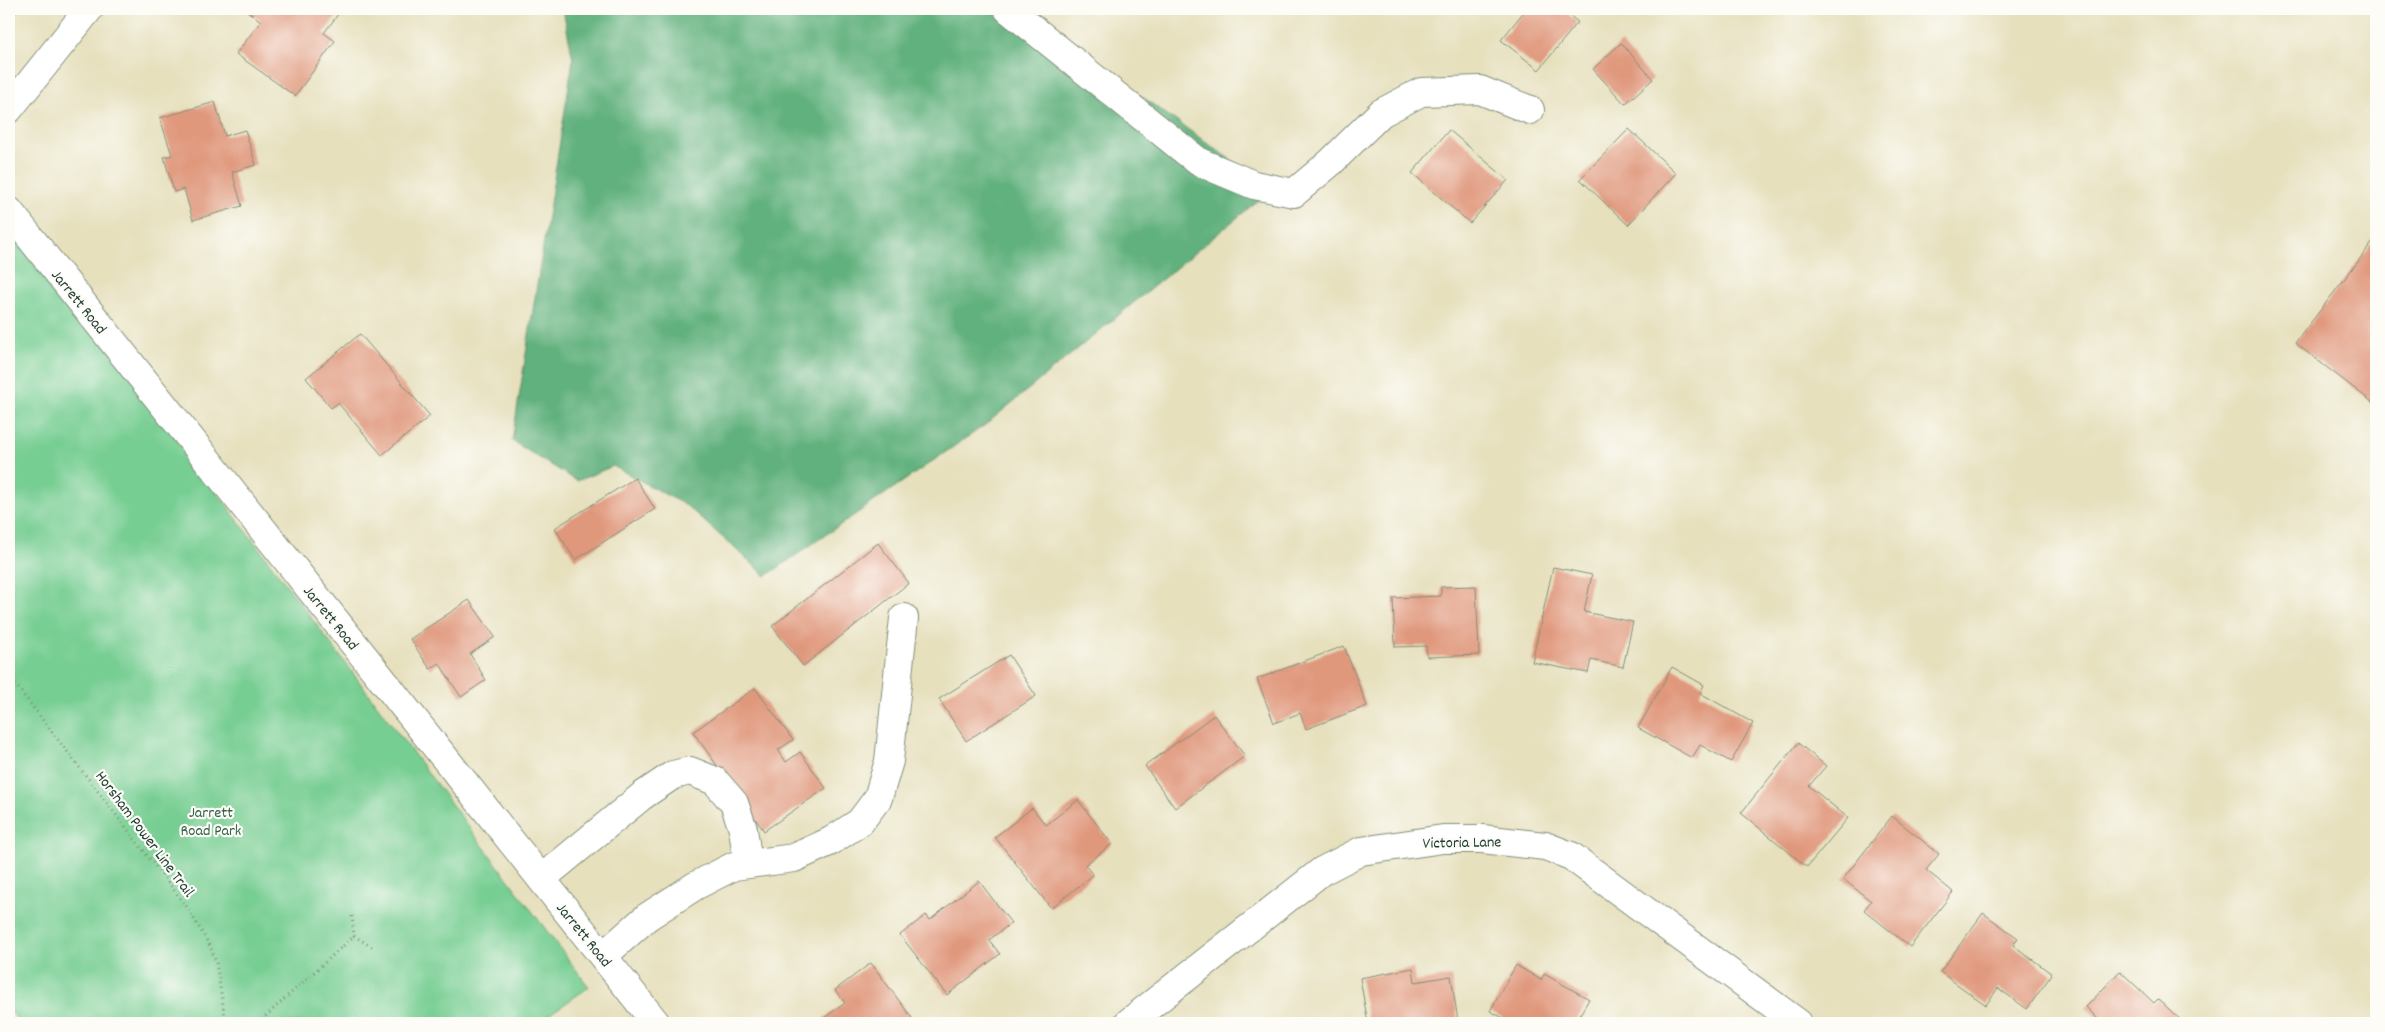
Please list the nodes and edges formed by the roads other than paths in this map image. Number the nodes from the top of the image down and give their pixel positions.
1 (89, 9) edge
2 (1008, 9) edge
3 (9, 109) edge
4 (1530, 110) dead end
5 (9, 212) edge
6 (904, 618) dead end
7 (748, 864) junction
8 (541, 879) junction
9 (602, 956) junction
10 (656, 1023) edge
11 (1128, 1023) edge
12 (1798, 1023) edge

1 - 3 street
2 - 4 street
5 - 8 street, Jarrett Road
6 - 7 street
7 - 8 street
7 - 9 street
8 - 9 street, Jarrett Road
9 - 10 street, Jarrett Road
11 - 12 street, Victoria Lane

